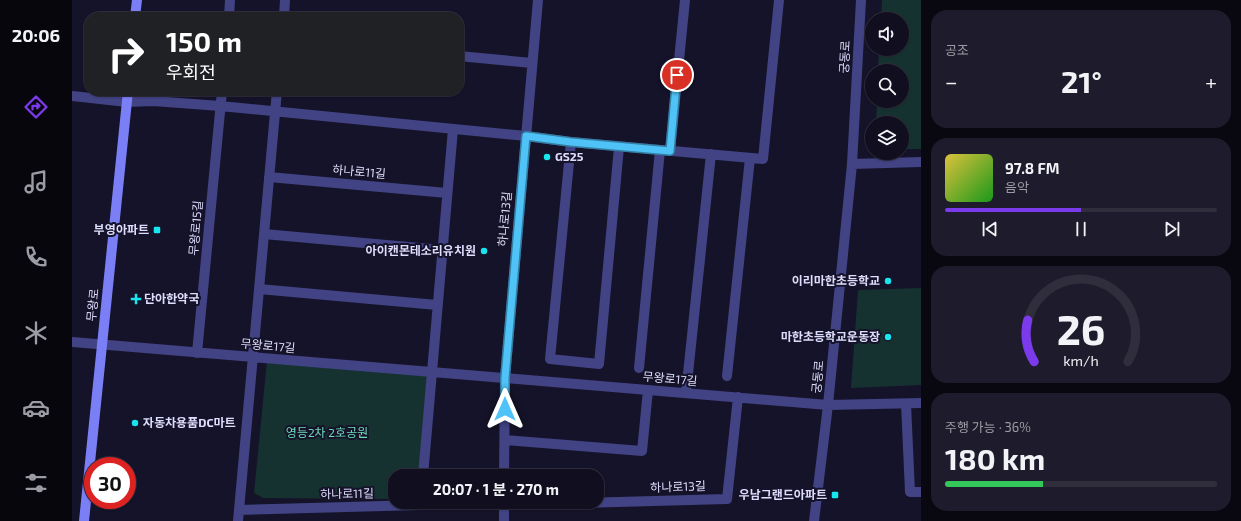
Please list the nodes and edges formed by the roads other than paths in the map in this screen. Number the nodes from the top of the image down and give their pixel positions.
1 (137, 0) edge
2 (230, 0) edge
3 (286, 0) edge
4 (538, 0) edge
5 (685, 0) edge
6 (779, 0) edge
7 (861, 0) edge
8 (136, 12) edge
9 (229, 12) edge
10 (285, 12) edge
11 (464, 56) edge
12 (532, 63) junction
13 (72, 96) edge
14 (128, 96) edge
15 (221, 96) edge
16 (277, 96) edge
17 (127, 102) junction
18 (220, 106) junction
19 (275, 112) junction
20 (452, 129) junction
21 (526, 136) junction
22 (571, 142) junction
23 (619, 147) junction
24 (665, 150) junction
25 (711, 154) junction
26 (750, 158) junction
27 (921, 162) edge
28 (852, 164) junction
29 (269, 176) junction
30 (447, 193) junction
31 (264, 234) junction
32 (442, 250) junction
33 (259, 289) junction
34 (437, 305) junction
35 (72, 342) edge
36 (102, 345) junction
37 (197, 353) junction
38 (253, 358) junction
39 (639, 368) dead end
40 (432, 372) junction
41 (727, 376) dead end
42 (505, 378) junction
43 (648, 390) junction
44 (686, 393) junction
45 (738, 398) junction
46 (921, 403) edge
47 (906, 404) junction
48 (828, 405) junction
49 (505, 440) junction
50 (424, 469) edge
51 (504, 469) edge
52 (921, 492) edge
53 (604, 502) edge
54 (388, 504) edge
55 (504, 509) edge
56 (239, 510) junction
57 (84, 521) edge
58 (238, 521) edge
59 (504, 521) edge
60 (814, 521) edge

1 - 8 street
2 - 9 street
3 - 10 street
4 - 12 street, 하나로13길
5 - 24 street
6 - 26 street
7 - 28 street, 궁동로
11 - 12 street
12 - 21 street, 하나로13길
13 - 17 street
14 - 17 street, 무왕로
15 - 18 street, 무왕로15길
16 - 19 street
17 - 18 street
17 - 36 street, 무왕로
18 - 19 street
18 - 37 street, 무왕로15길
19 - 20 street
19 - 29 street
20 - 21 street
20 - 30 street
21 - 22 street
21 - 42 street, 하나로13길
22 - 23 street
22 - 23 street
23 - 24 street
24 - 25 street
24 - 39 street
25 - 26 street
25 - 44 street
26 - 41 street
27 - 28 street
28 - 48 street, 궁동로
29 - 30 street, 하나로11길
29 - 31 street
30 - 32 street
31 - 32 street
31 - 33 street
32 - 34 street
33 - 34 street
33 - 38 street
34 - 40 street
35 - 36 street, 무왕로17길
36 - 37 street, 무왕로17길
36 - 57 street, 무왕로
37 - 38 street, 무왕로17길
38 - 40 street, 무왕로17길
38 - 56 street
40 - 42 street, 무왕로17길
40 - 50 street
42 - 43 street, 무왕로17길
42 - 49 street, 하나로13길
43 - 44 street, 무왕로17길
43 - 49 street
44 - 45 street, 무왕로17길
45 - 48 street, 무왕로17길
45 - 53 street, 하나로13길
46 - 47 street, 무왕로17길
47 - 48 street, 무왕로17길
47 - 52 street
48 - 60 street, 궁동로
49 - 51 street, 하나로13길
54 - 56 street, 하나로11길
55 - 59 street
56 - 58 street

